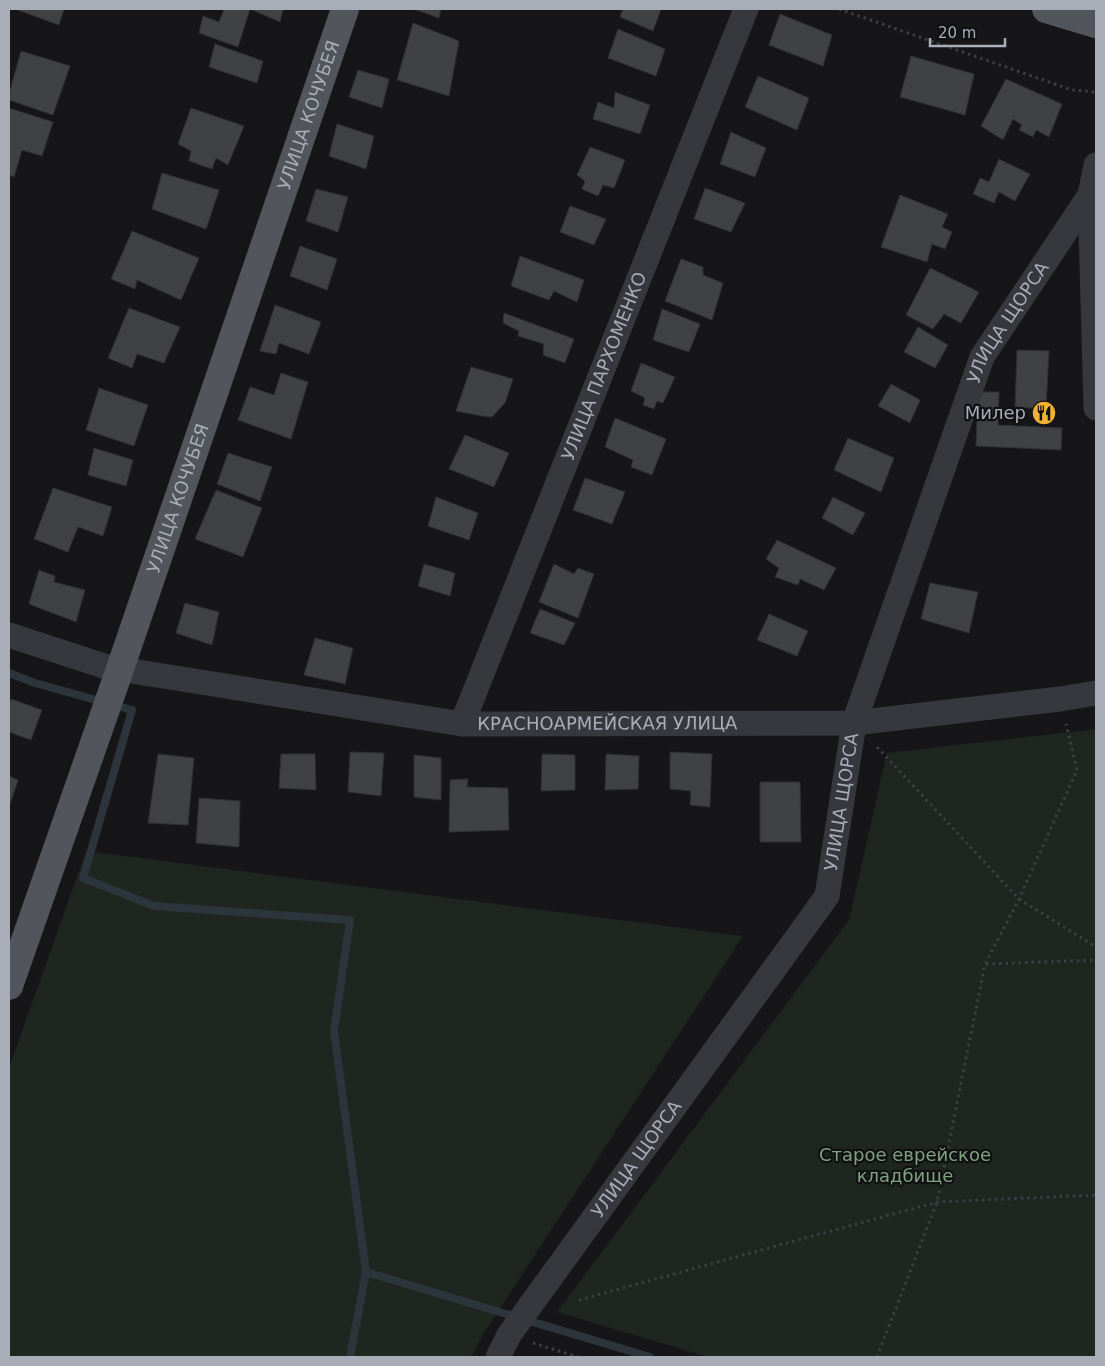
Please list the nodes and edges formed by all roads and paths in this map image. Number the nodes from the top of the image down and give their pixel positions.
1 (345, 9) edge
2 (746, 9) edge
3 (839, 9) edge
4 (1046, 9) edge
5 (1096, 24) edge
6 (1096, 92) edge
7 (1096, 165) edge
8 (1090, 195) junction
9 (1096, 408) edge
10 (9, 635) edge
11 (120, 669) junction
12 (1096, 693) edge
13 (1060, 699) junction
14 (854, 723) junction
15 (462, 724) junction
16 (1019, 899) junction
17 (1096, 947) edge
18 (1096, 960) edge
19 (986, 964) junction
20 (9, 986) edge
21 (1096, 1195) edge
22 (937, 1202) junction
23 (579, 1300) dead end
24 (509, 1335) junction
25 (498, 1357) edge
26 (578, 1357) edge
27 (877, 1357) edge

1 - 11 main road, УЛИЦА КОЧУБЕЯ
2 - 15 street, УЛИЦА ПАРХОМЕНКО
3 - 6 path
4 - 5 main road
7 - 8 street
8 - 9 street
8 - 14 street, УЛИЦА ЩОРСА
10 - 11 street, КРАСНОАРМЕЙСКАЯ УЛИЦА
11 - 15 street, КРАСНОАРМЕЙСКАЯ УЛИЦА
11 - 20 main road, УЛИЦА КОЧУБЕЯ
12 - 13 street, КРАСНОАРМЕЙСКАЯ УЛИЦА
13 - 14 street, КРАСНОАРМЕЙСКАЯ УЛИЦА
13 - 16 path
14 - 15 street, КРАСНОАРМЕЙСКАЯ УЛИЦА
14 - 16 path
14 - 24 street, УЛИЦА ЩОРСА
16 - 17 path
16 - 19 path
18 - 19 path
19 - 22 path
21 - 22 path
22 - 23 path
22 - 27 path
24 - 25 street, УЛИЦА ЩОРСА
24 - 26 path

